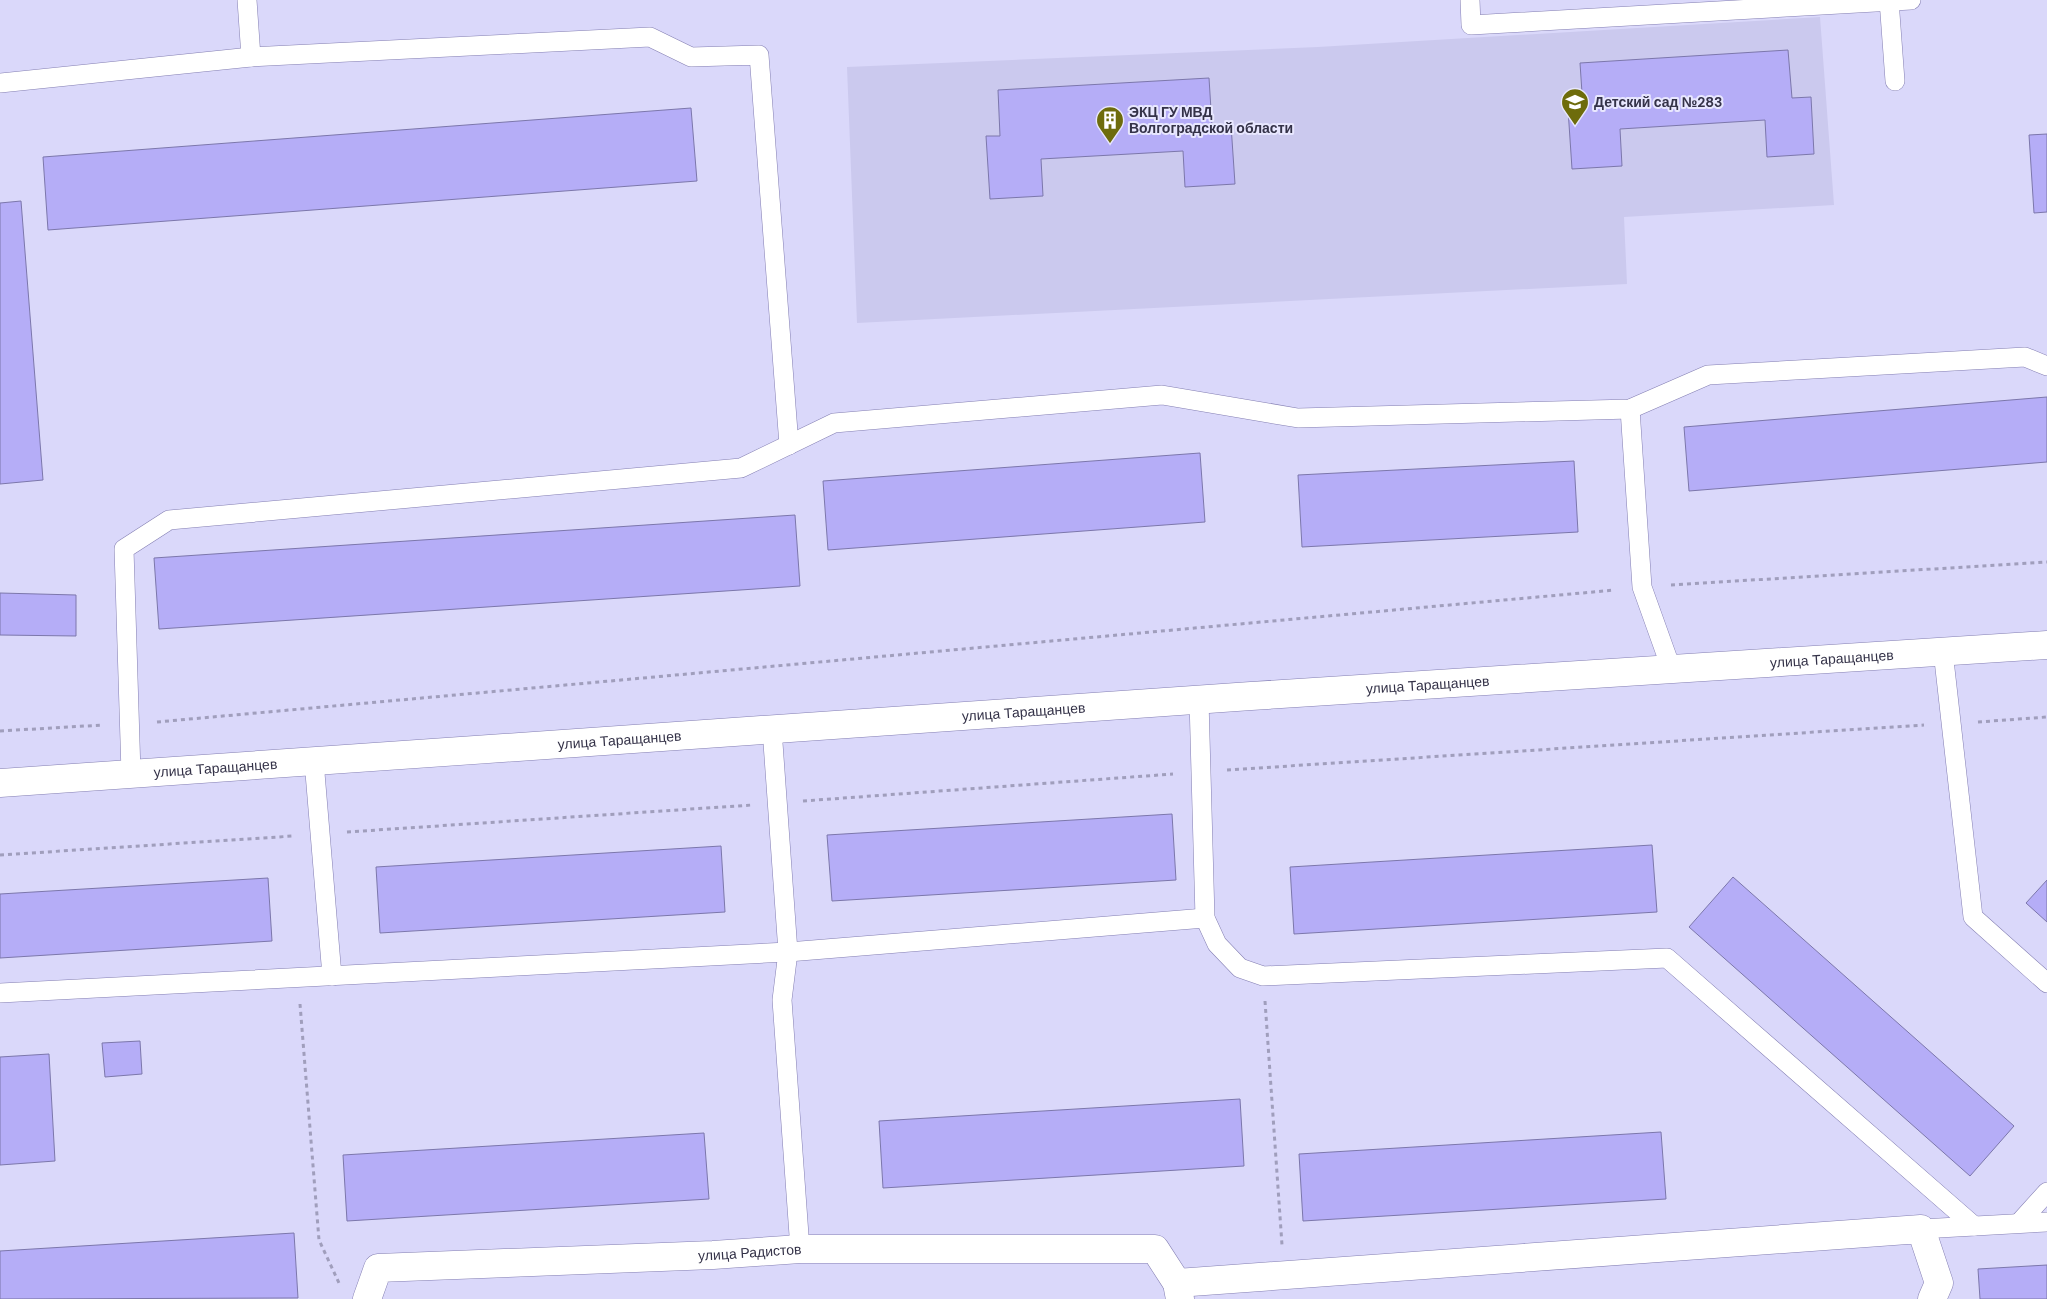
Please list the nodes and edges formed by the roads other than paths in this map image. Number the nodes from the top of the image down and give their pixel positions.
1 (247, 0) edge
2 (1470, 0) edge
3 (1911, 0) edge
4 (1889, 1) edge
5 (251, 57) junction
6 (1894, 81) dead end
7 (0, 83) edge
8 (2047, 366) edge
9 (1630, 409) junction
10 (789, 445) junction
11 (2047, 645) edge
12 (1943, 651) junction
13 (1671, 668) junction
14 (1199, 700) junction
15 (772, 729) junction
16 (314, 761) junction
17 (132, 774) junction
18 (0, 782) edge
19 (1206, 918) junction
20 (788, 952) junction
21 (332, 976) junction
22 (2047, 982) edge
23 (0, 993) edge
24 (2047, 1192) edge
25 (2047, 1222) edge
26 (2019, 1224) junction
27 (1974, 1226) junction
28 (1921, 1229) junction
29 (800, 1249) junction
30 (1178, 1291) edge
31 (1938, 1294) edge
32 (355, 1295) edge

1 - 5 lane
2 - 4 lane
3 - 4 lane
4 - 6 lane
5 - 7 lane
5 - 10 lane
8 - 9 lane
9 - 10 lane
9 - 13 lane
10 - 17 lane
11 - 12 street, улица Таращанцев
12 - 13 street, улица Таращанцев
12 - 22 lane
13 - 14 street, улица Таращанцев
14 - 15 street, улица Таращанцев
14 - 19 lane
15 - 16 street, улица Таращанцев
15 - 20 lane
16 - 17 street, улица Таращанцев
16 - 21 lane
17 - 18 street, улица Таращанцев
19 - 20 lane
19 - 27 lane
20 - 21 lane
20 - 29 lane
21 - 23 lane
24 - 26 lane
25 - 26 lane
26 - 27 lane
27 - 28 lane
28 - 30 street
28 - 31 street
29 - 30 street, улица Радистов
29 - 32 street, улица Радистов

